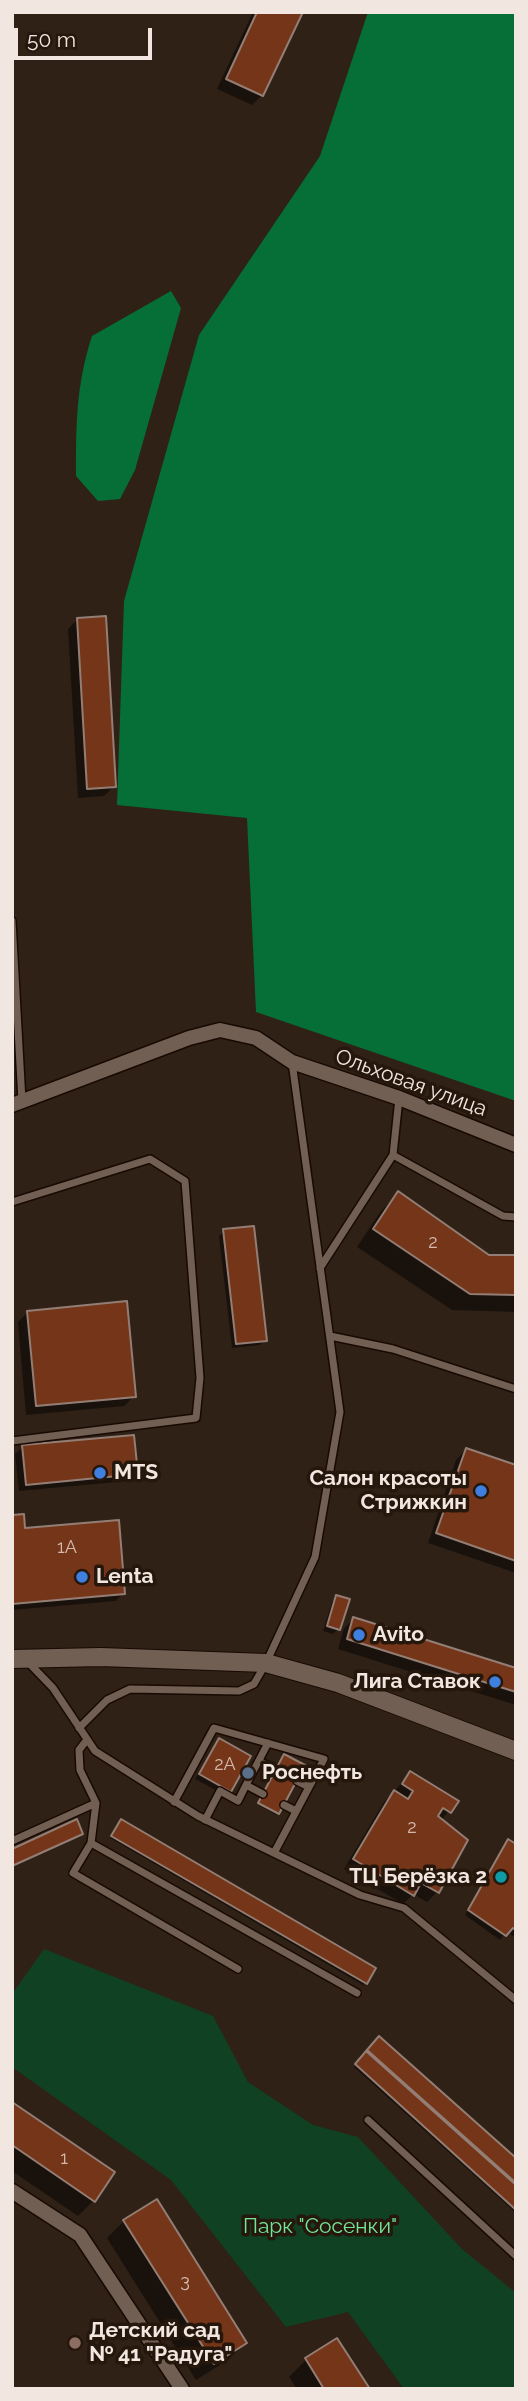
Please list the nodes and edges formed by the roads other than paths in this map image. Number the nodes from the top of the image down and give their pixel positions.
1 (12, 921) edge
2 (292, 1062) junction
3 (399, 1098) junction
4 (17, 1103) edge
5 (516, 1145) edge
6 (393, 1155) junction
7 (12, 1202) edge
8 (516, 1217) edge
9 (320, 1268) junction
10 (330, 1336) junction
11 (516, 1389) edge
12 (12, 1441) edge
13 (19, 1659) edge
14 (266, 1663) junction
15 (79, 1728) junction
16 (86, 1741) junction
17 (268, 1743) junction
18 (516, 1751) edge
19 (259, 1761) junction
20 (276, 1770) dead end
21 (297, 1781) dead end
22 (246, 1785) junction
23 (309, 1787) junction
24 (263, 1794) dead end
25 (174, 1802) junction
26 (96, 1803) junction
27 (284, 1805) dead end
28 (296, 1811) junction
29 (205, 1820) junction
30 (12, 1841) edge
31 (91, 1843) junction
32 (274, 1853) junction
33 (238, 1969) dead end
34 (357, 1993) dead end
35 (516, 2000) edge
36 (368, 2120) dead end
37 (12, 2190) edge
38 (516, 2256) edge
39 (181, 2389) edge

1 - 4 lane
2 - 3 street, Ольховая улица
2 - 4 street, Ольховая улица
2 - 9 lane
3 - 5 street, Ольховая улица
3 - 6 lane
6 - 8 lane
6 - 9 lane
7 - 12 lane
9 - 10 lane
10 - 11 lane
10 - 14 lane
13 - 14 street
13 - 15 lane
14 - 15 lane
14 - 18 street
15 - 16 lane
16 - 25 lane
16 - 26 lane
17 - 19 lane
17 - 23 lane
17 - 25 lane
19 - 20 lane
19 - 22 lane
21 - 23 lane
22 - 24 lane
22 - 29 lane
23 - 28 lane
25 - 29 lane
26 - 30 lane
26 - 31 lane
27 - 28 lane
28 - 32 lane
29 - 32 lane
31 - 33 lane
31 - 34 lane
32 - 35 lane
36 - 38 lane
37 - 39 street

